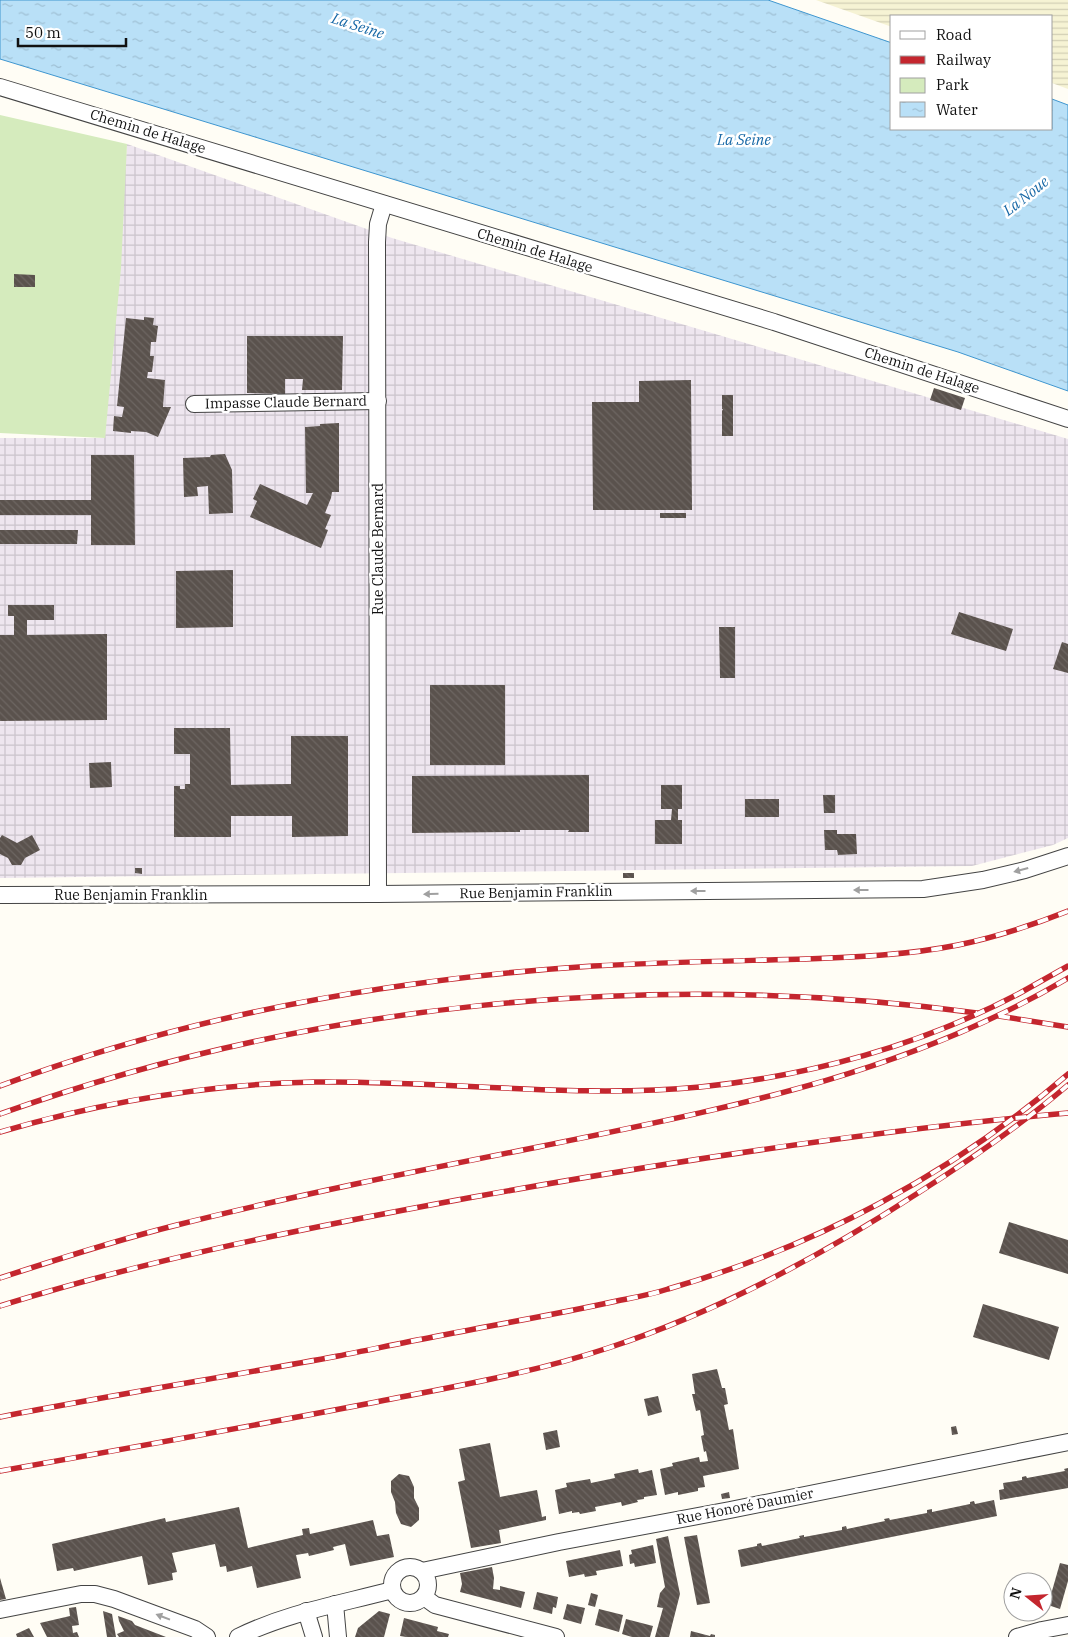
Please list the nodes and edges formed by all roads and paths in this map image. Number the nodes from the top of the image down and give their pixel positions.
1 (0, 87) edge
2 (384, 204) junction
3 (378, 401) junction
4 (194, 404) dead end
5 (1068, 419) edge
6 (1068, 856) edge
7 (378, 894) junction
8 (0, 895) edge
9 (1068, 1442) edge
10 (422, 1571) junction
11 (392, 1590) junction
12 (424, 1597) junction
13 (335, 1604) junction
14 (0, 1610) edge
15 (306, 1610) junction
16 (1068, 1625) edge
17 (207, 1637) edge
18 (238, 1637) edge
19 (314, 1637) edge
20 (338, 1637) edge
21 (556, 1637) edge
22 (1017, 1637) edge

1 - 2 street, Chemin de Halage
2 - 3 street, Rue Claude Bernard
2 - 5 street, Chemin de Halage
3 - 4 street, Impasse Claude Bernard
3 - 7 street, Rue Claude Bernard
6 -> 7 street, Rue Benjamin Franklin
7 - 8 street, Rue Benjamin Franklin
9 - 10 street, Rue Honoré Daumier
10 - 11 street
10 - 12 street
11 - 12 street
11 - 13 street
12 - 21 street
13 - 15 street
13 - 20 street
17 -> 14 street
15 - 18 street
15 - 19 street
16 - 22 street

